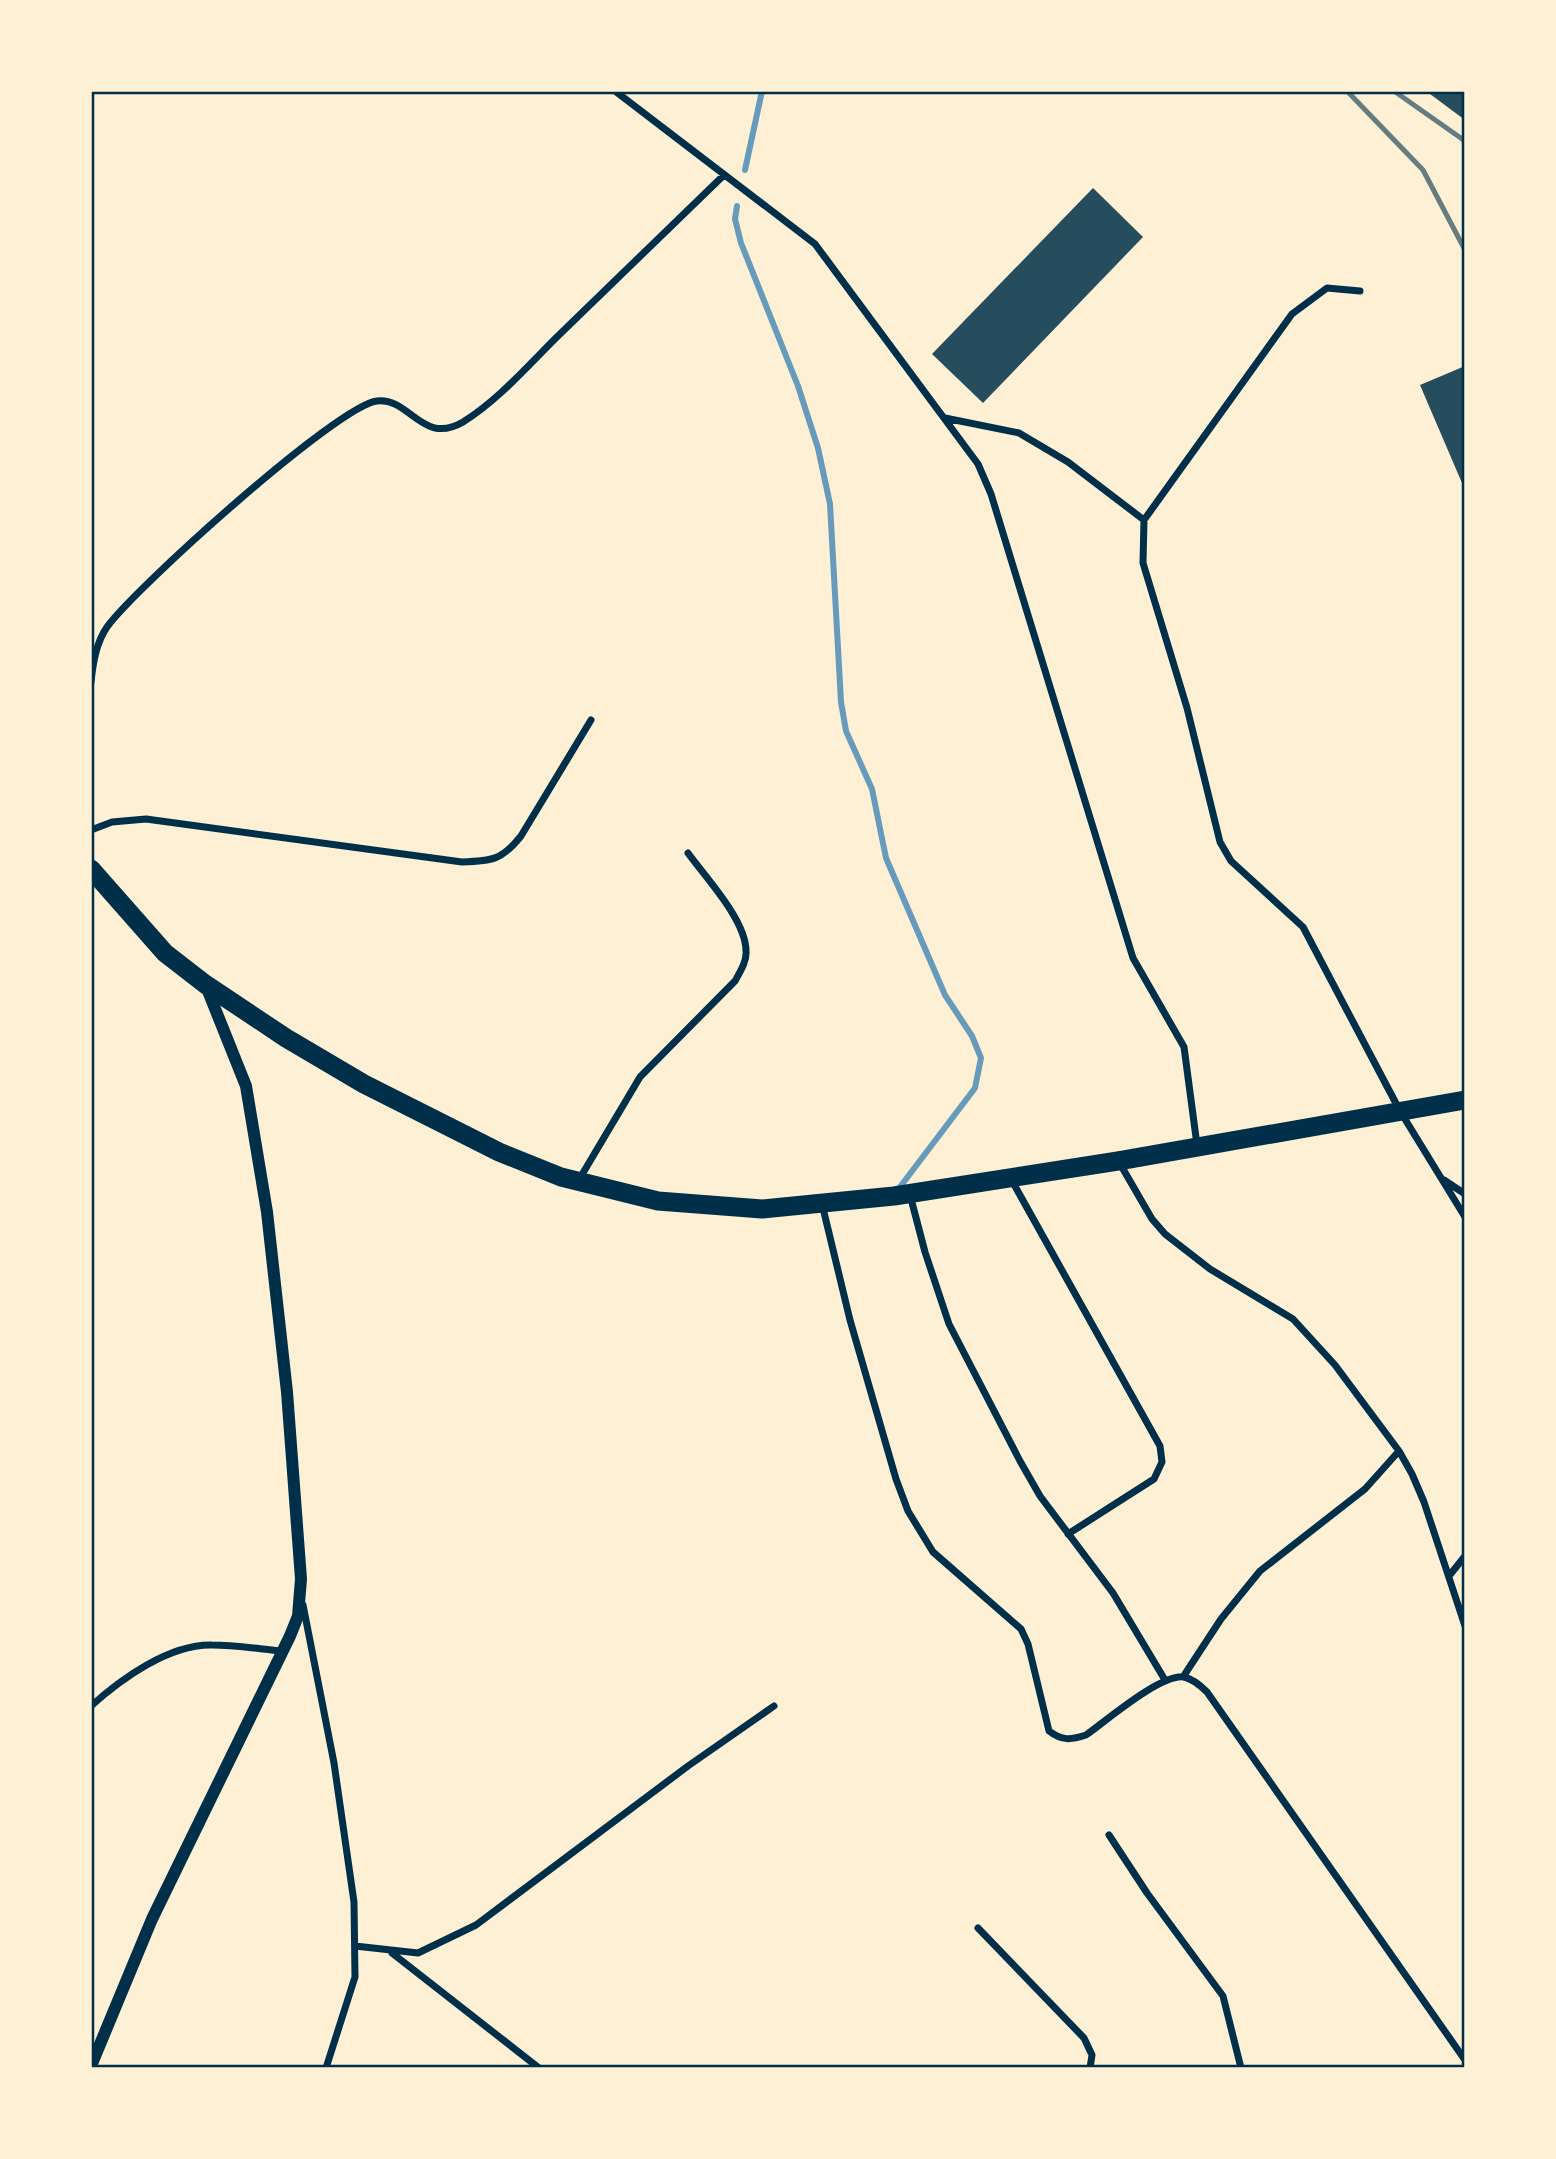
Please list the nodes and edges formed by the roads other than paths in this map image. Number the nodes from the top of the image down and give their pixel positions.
1 (614, 91) edge
2 (724, 175) junction
3 (1360, 291) dead end
4 (945, 418) junction
5 (1143, 520) junction
6 (91, 682) edge
7 (591, 720) dead end
8 (91, 830) edge
9 (688, 853) dead end
10 (91, 869) edge
11 (205, 984) junction
12 (1465, 1100) edge
13 (1400, 1111) junction
14 (1198, 1148) junction
15 (1118, 1161) junction
16 (1441, 1177) junction
17 (1010, 1178) junction
18 (578, 1182) junction
19 (910, 1193) junction
20 (1465, 1194) edge
21 (822, 1204) junction
22 (1465, 1217) edge
23 (1399, 1451) junction
24 (1068, 1534) junction
25 (1465, 1556) edge
26 (1448, 1576) junction
27 (301, 1599) junction
28 (1465, 1626) edge
29 (283, 1651) junction
30 (1183, 1677) junction
31 (1165, 1680) junction
32 (91, 1706) edge
33 (774, 1706) dead end
34 (1109, 1835) dead end
35 (978, 1928) dead end
36 (355, 1946) junction
37 (391, 1952) junction
38 (1465, 2060) edge
39 (91, 2066) edge
40 (326, 2068) edge
41 (539, 2068) edge
42 (1090, 2068) edge
43 (1241, 2068) edge

1 - 2 street
2 - 4 street
2 - 6 street
3 - 5 street
4 - 5 street
4 - 14 street
5 - 13 street
7 - 8 street
9 - 18 street
10 - 11 highway
11 - 18 highway
11 - 27 street
12 - 13 highway
13 - 14 highway
13 - 16 street
14 - 15 highway
15 - 17 highway
15 - 23 street
16 - 20 street
16 - 22 street
17 - 19 highway
17 - 24 street
18 - 21 highway
19 - 21 highway
19 - 24 street
21 - 31 street
23 - 26 street
23 - 30 street
24 - 31 street
25 - 26 street
26 - 28 street
27 - 29 street
27 - 36 street
29 - 32 street
29 - 39 street
30 - 31 street
30 - 38 street
33 - 37 street
34 - 43 street
35 - 42 street
36 - 37 street
36 - 40 street
37 - 41 street

